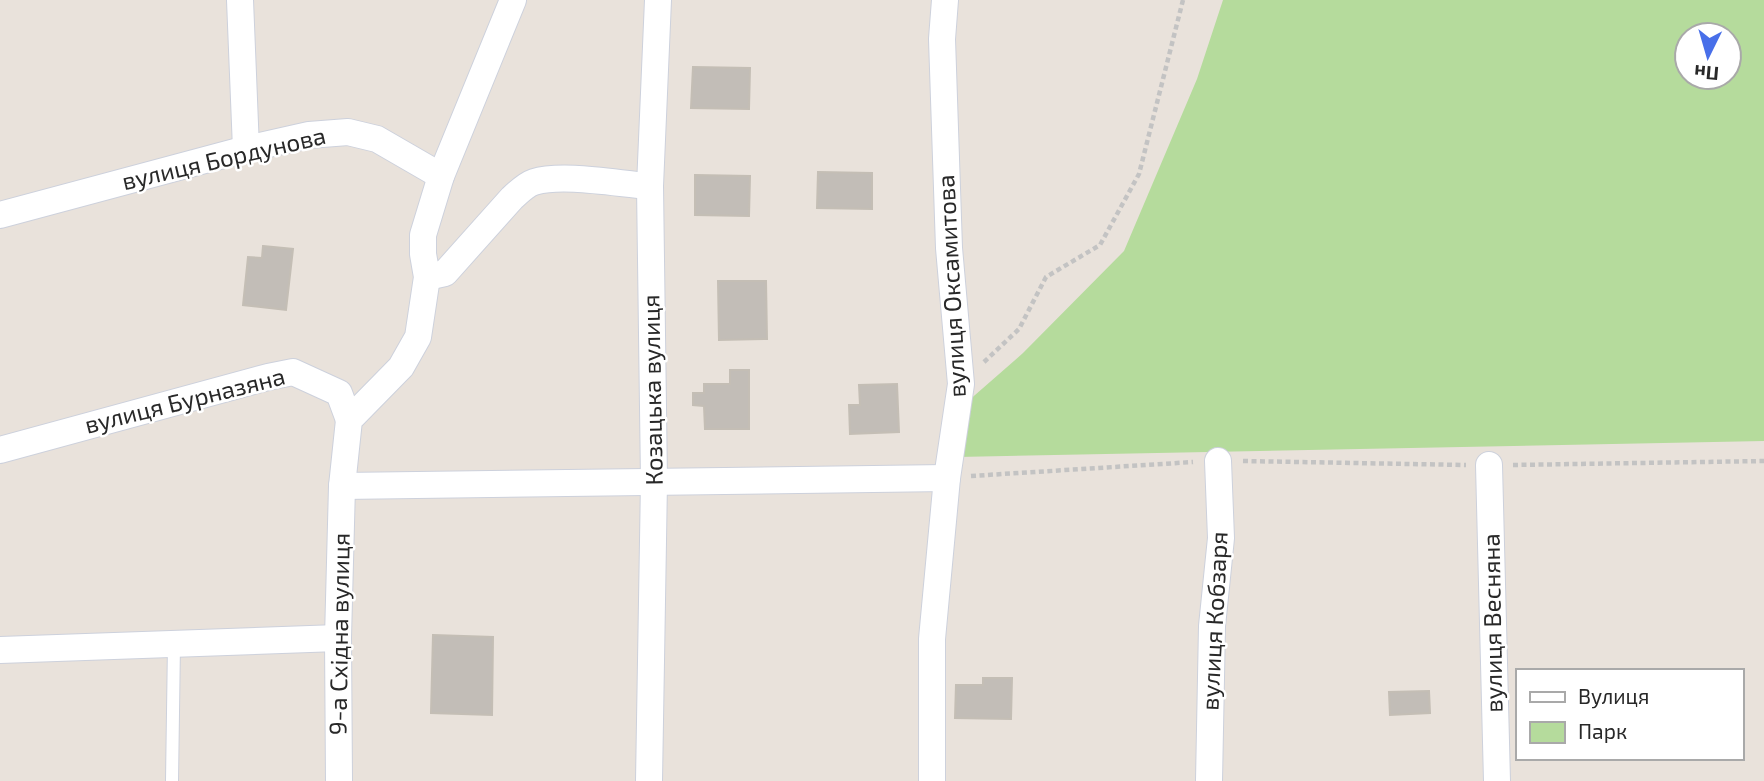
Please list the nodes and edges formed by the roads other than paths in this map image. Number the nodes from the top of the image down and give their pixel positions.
1 (240, 0) edge
2 (513, 0) edge
3 (658, 0) edge
4 (945, 0) edge
5 (246, 149) junction
6 (441, 176) junction
7 (650, 186) junction
8 (0, 215) edge
9 (426, 277) junction
10 (349, 420) junction
11 (0, 450) edge
12 (1218, 461) road end
13 (1489, 465) road end
14 (947, 478) junction
15 (654, 481) junction
16 (342, 486) junction
17 (338, 638) junction
18 (174, 644) junction
19 (0, 650) edge
20 (172, 781) edge
21 (339, 781) edge
22 (649, 781) edge
23 (932, 781) edge
24 (1209, 781) edge
25 (1497, 781) edge

1 - 5 street
2 - 6 street
3 - 7 street, Козацька вулиця
4 - 14 street, вулиця Оксамитова
5 - 6 street, вулиця Бордунова
5 - 8 street, вулиця Бордунова
6 - 9 street
7 - 9 street
7 - 15 street, Козацька вулиця
9 - 10 street
10 - 11 street, вулиця Бурназяна
10 - 16 street, 9-а Східна вулиця
12 - 24 street, вулиця Кобзаря
13 - 25 street, вулиця Весняна
14 - 15 street
14 - 23 street, вулиця Оксамитова
15 - 16 street
15 - 22 street, Козацька вулиця
16 - 17 street, 9-а Східна вулиця
17 - 18 street
17 - 21 street, 9-а Східна вулиця
18 - 19 street
18 - 20 lane

